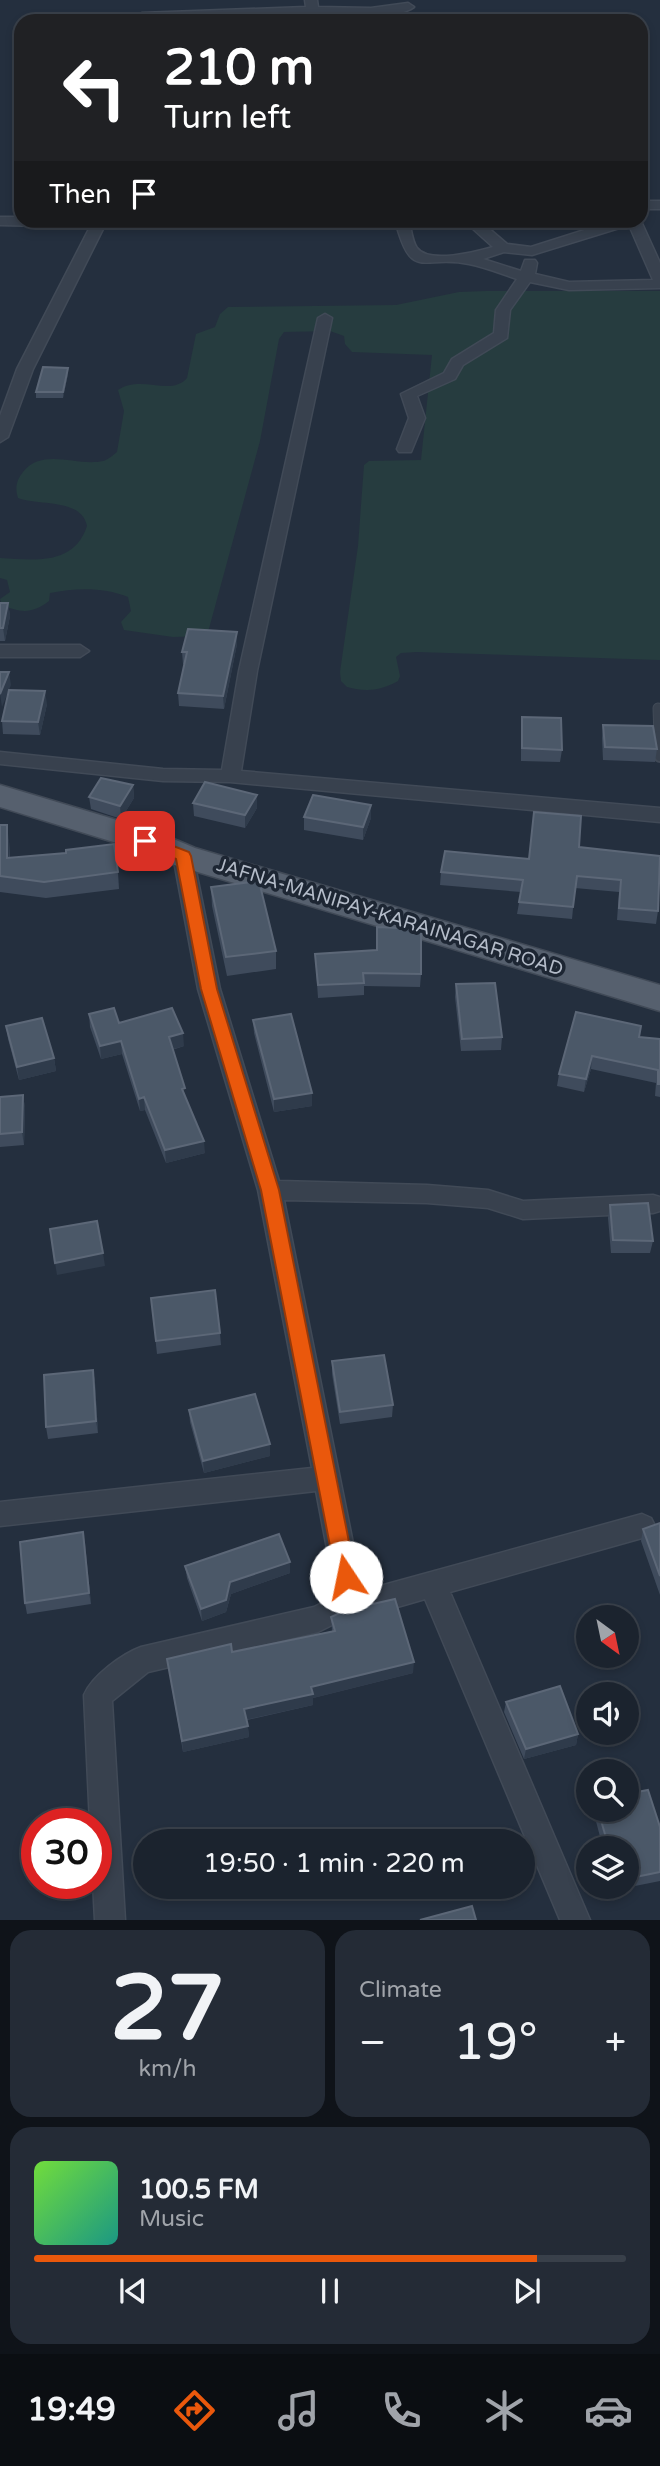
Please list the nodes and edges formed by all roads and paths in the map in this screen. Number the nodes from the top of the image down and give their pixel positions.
1 (408, 3) edge
2 (312, 10) edge
3 (236, 14) edge
4 (351, 14) edge
5 (377, 14) edge
6 (97, 228) edge
7 (404, 228) edge
8 (479, 228) edge
9 (607, 228) edge
10 (636, 228) edge
11 (503, 248) junction
12 (532, 251) junction
13 (468, 259) junction
14 (527, 277) junction
15 (660, 282) edge
16 (325, 318) dead end
17 (0, 437) edge
18 (405, 449) dead end
19 (80, 651) dead end
20 (0, 652) edge
21 (658, 708) dead end
22 (660, 756) edge
23 (0, 758) edge
24 (230, 776) junction
25 (0, 796) edge
26 (660, 815) edge
27 (183, 856) junction
28 (660, 998) edge
29 (270, 1190) junction
30 (653, 1204) dead end
31 (327, 1478) junction
32 (0, 1514) edge
33 (642, 1526) edge
34 (433, 1585) junction
35 (351, 1602) junction
36 (110, 1920) edge
37 (575, 1920) edge

1 - 5 street
2 - 3 street
2 - 4 street
6 - 17 street
7 - 13 street
8 - 11 street
9 - 12 street
10 - 15 street
11 - 12 street
11 - 13 street
12 - 14 street
13 - 14 street
14 - 15 street
14 - 18 street
16 - 24 street
19 - 20 street
21 - 22 lane
23 - 24 street
24 - 26 street
25 - 27 main road, JAFNA-MANIPAY-KARAINAGAR ROAD
27 - 28 main road, JAFNA-MANIPAY-KARAINAGAR ROAD
27 - 29 street
29 - 30 street
29 - 31 street
31 - 32 street
31 - 35 street
33 - 34 street
34 - 35 street
34 - 37 street
35 - 36 street

